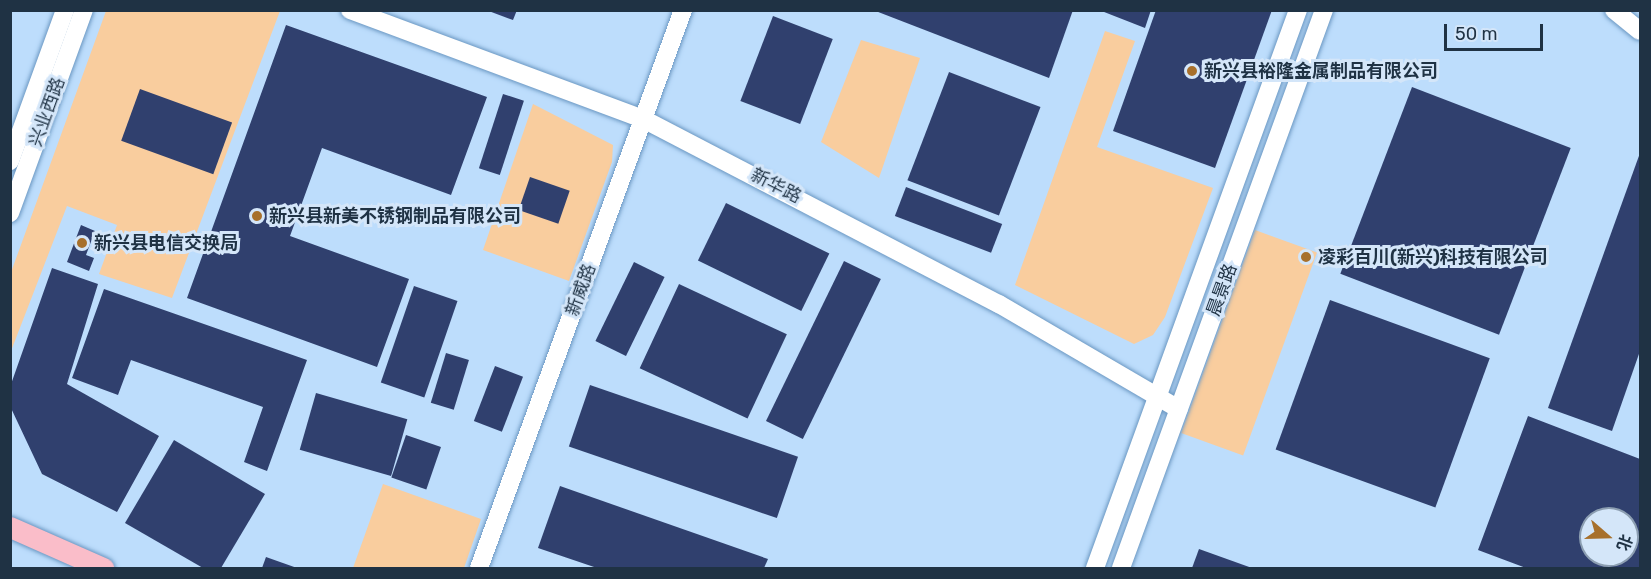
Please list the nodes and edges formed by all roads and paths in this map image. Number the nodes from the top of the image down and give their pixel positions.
1 (65, 10) edge
2 (84, 10) edge
3 (350, 10) edge
4 (683, 10) edge
5 (1298, 10) edge
6 (1324, 10) edge
7 (1614, 10) edge
8 (1634, 10) edge
9 (1641, 16) edge
10 (1641, 31) edge
11 (643, 119) junction
12 (10, 161) edge
13 (10, 213) edge
14 (1159, 395) junction
15 (1179, 408) junction
16 (10, 527) edge
17 (103, 568) edge
18 (479, 568) edge
19 (1095, 568) edge
20 (1121, 568) edge

1 - 12 street, 兴业西路
2 - 13 street, 兴业西路
3 - 11 street, 新华路
4 - 11 street, 新威路
5 - 14 street, 晨景路
6 - 15 street, 晨景路
7 - 10 street
8 - 9 street
11 - 14 street, 新华路
11 - 18 street, 新威路
14 - 15 street, 新华路
14 - 19 street, 晨景路
15 - 20 street, 晨景路
16 - 17 main road

